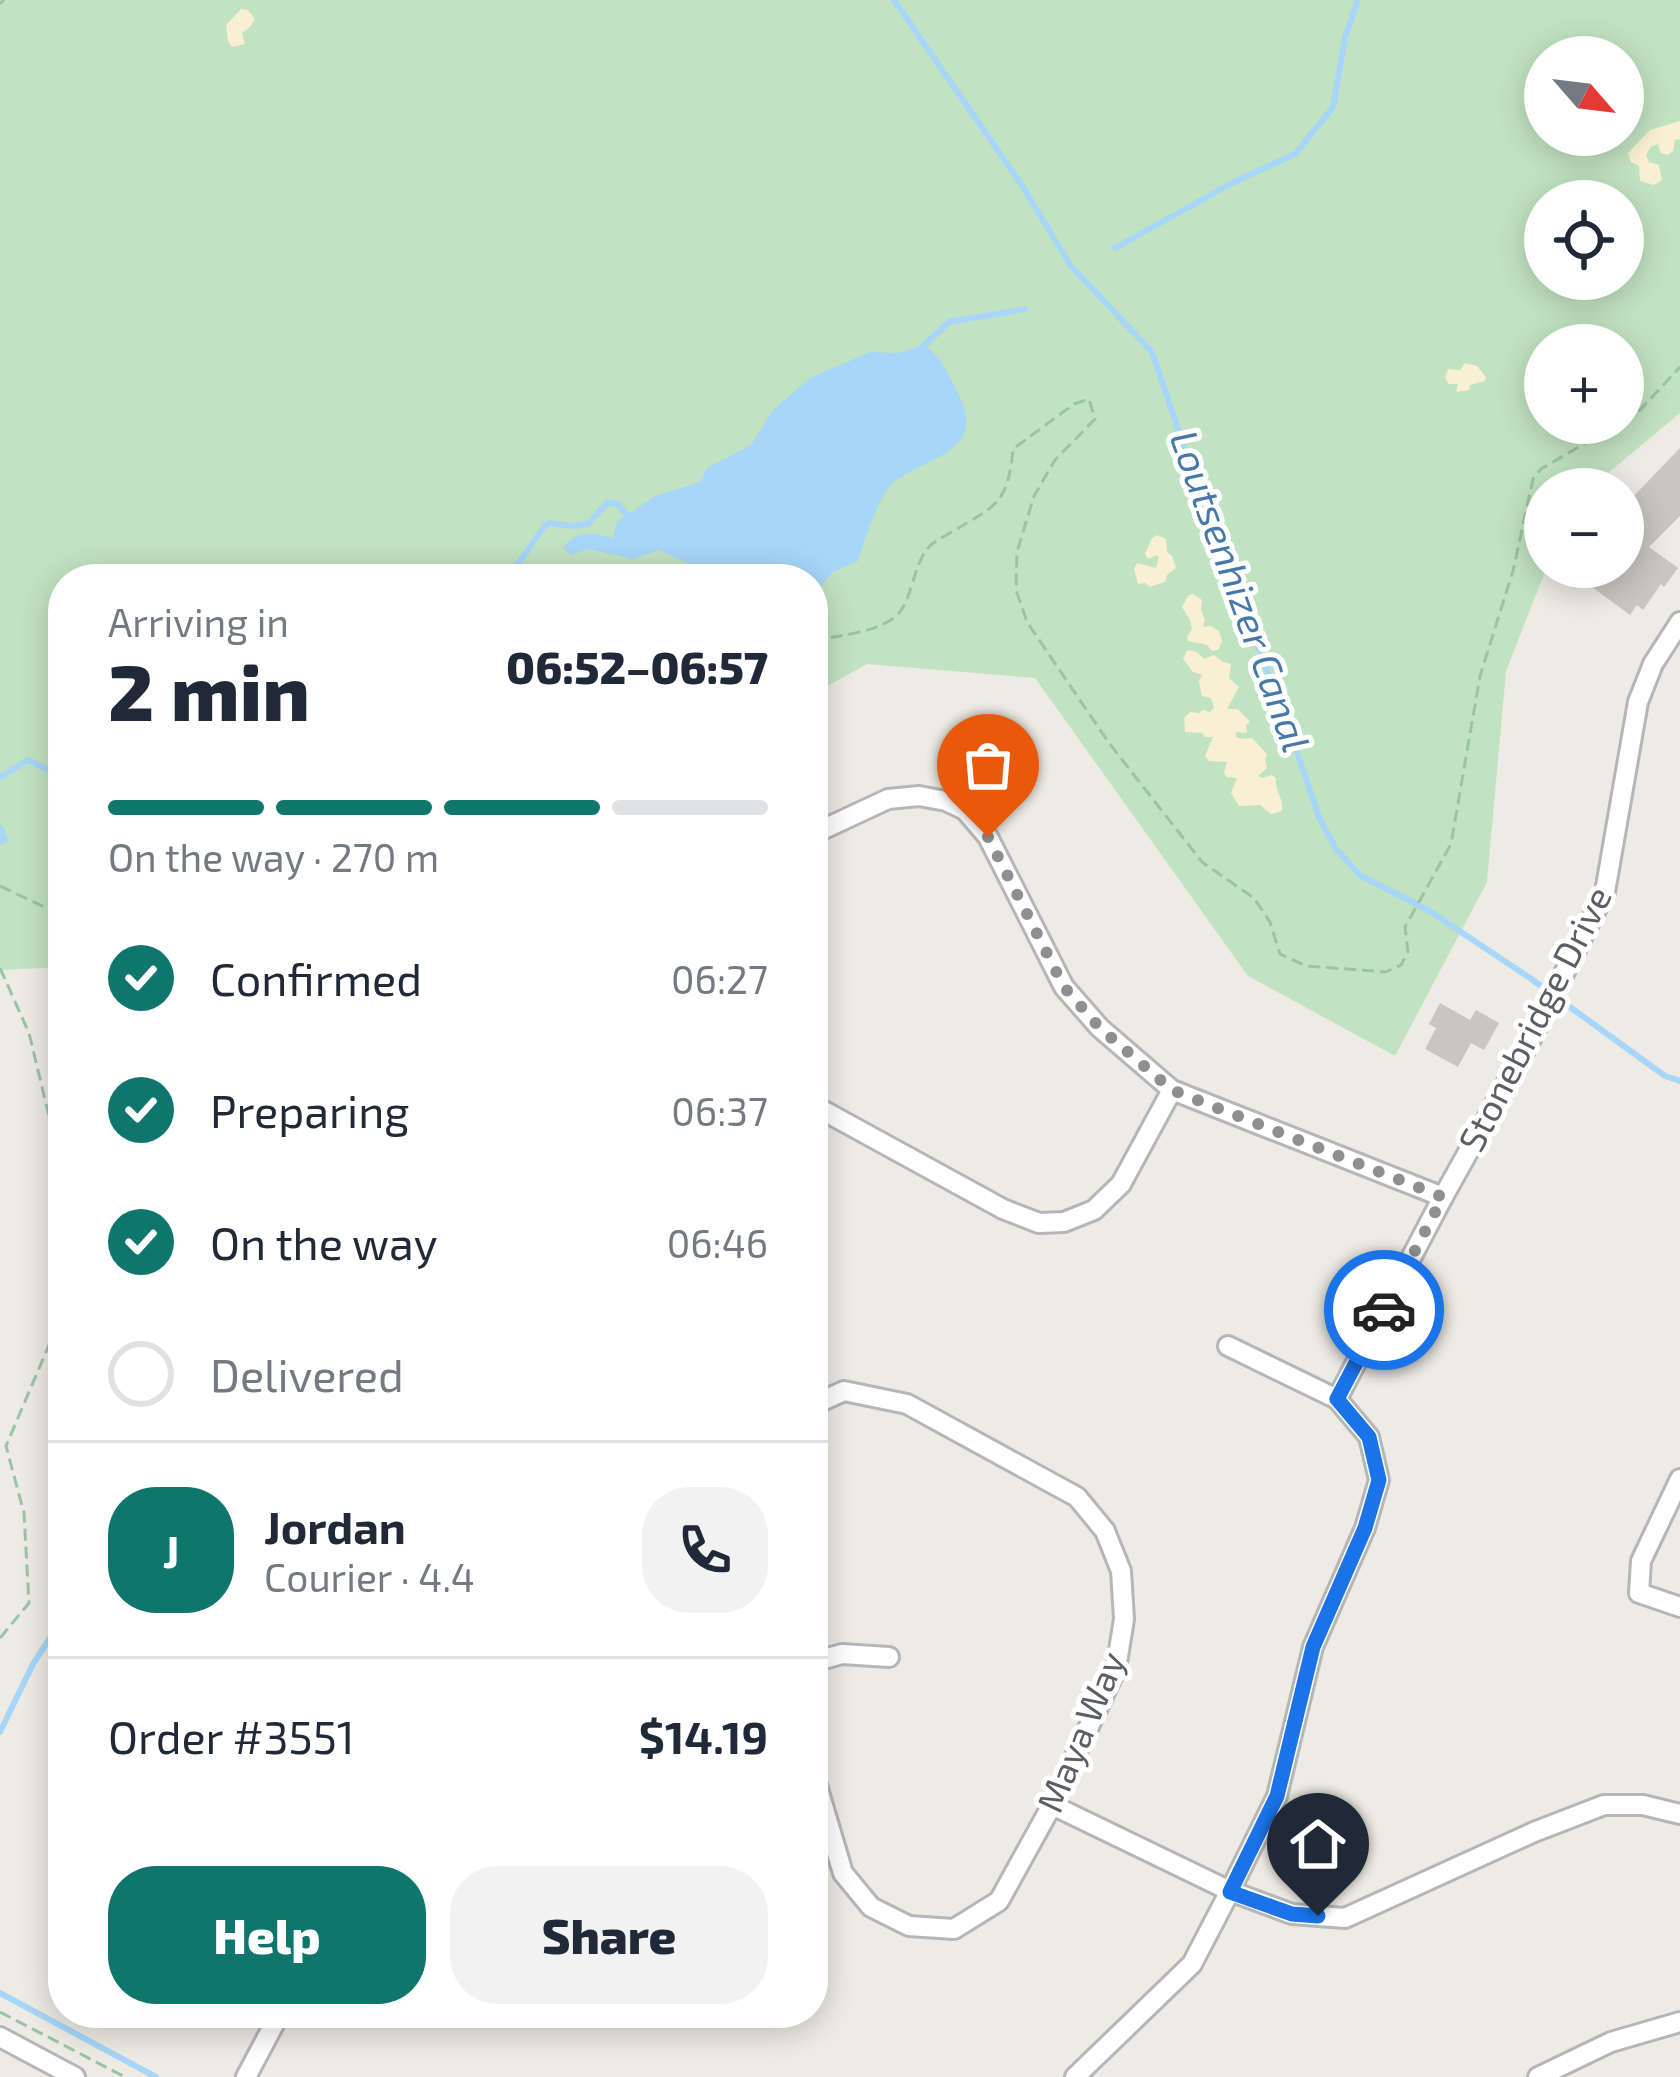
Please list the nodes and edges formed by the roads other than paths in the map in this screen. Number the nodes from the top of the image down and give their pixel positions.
1 (1680, 622) edge
2 (828, 827) edge
3 (1172, 1090) junction
4 (828, 1113) edge
5 (1443, 1197) junction
6 (1228, 1346) dead end
7 (828, 1398) edge
8 (1337, 1399) junction
9 (1680, 1479) edge
10 (1680, 1607) edge
11 (889, 1657) dead end
12 (828, 1658) edge
13 (1052, 1804) junction
14 (1680, 1814) edge
15 (828, 1822) edge
16 (1230, 1892) junction
17 (1680, 2022) edge
18 (272, 2028) edge
19 (0, 2037) edge
20 (75, 2077) edge
21 (246, 2077) edge
22 (1075, 2077) edge
23 (1538, 2077) edge

1 - 5 street, Stonebridge Drive
2 - 3 street
3 - 4 street
3 - 5 street
5 - 8 street, Stonebridge Drive
6 - 8 street
7 - 13 street, Maya Way
8 - 16 street
9 - 10 street
11 - 12 street
13 - 15 street, Maya Way
13 - 16 street
14 - 16 street
16 - 22 street
17 - 23 street
18 - 21 street
19 - 20 street

